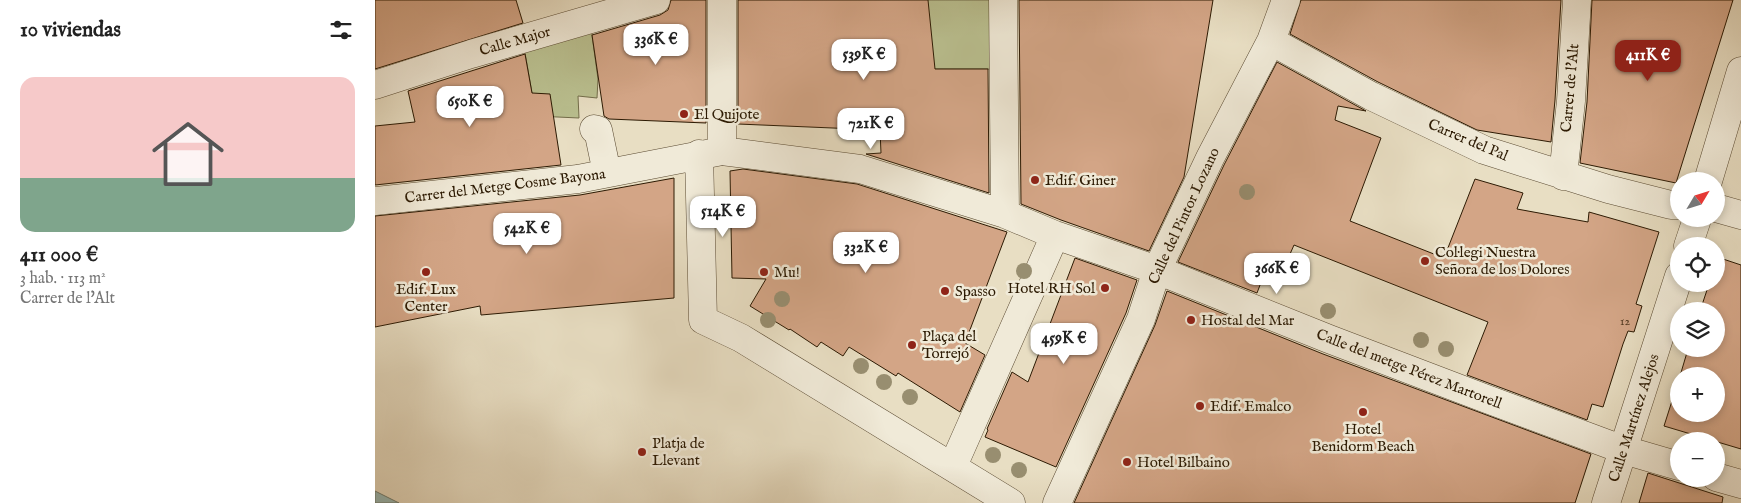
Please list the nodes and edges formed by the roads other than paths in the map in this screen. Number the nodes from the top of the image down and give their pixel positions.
1 (656, 0) edge
2 (722, 0) edge
3 (1003, 0) edge
4 (1286, 0) edge
5 (1577, 0) edge
6 (1271, 41) junction
7 (1741, 71) edge
8 (375, 85) edge
9 (594, 130) dead end
10 (711, 152) junction
11 (1711, 172) edge
12 (607, 173) junction
13 (1563, 176) junction
14 (375, 201) edge
15 (1670, 205) edge
16 (1725, 211) edge
17 (1005, 214) junction
18 (1741, 215) edge
19 (1055, 235) junction
20 (1157, 270) junction
21 (1674, 292) edge
22 (1624, 450) junction
23 (1670, 463) edge
24 (953, 466) junction
25 (1725, 480) edge
26 (1741, 484) edge
27 (1011, 503) edge
28 (1057, 503) edge
29 (1606, 503) edge

1 - 8 street, Calle Major
2 - 10 street
3 - 17 street
4 - 6 street, Calle del Pintor Lozano
5 - 13 street, Carrer de l'Alt
6 - 13 street, Carrer del Pal
6 - 20 street, Calle del Pintor Lozano
7 - 11 street
9 - 12 street
10 - 12 street, Carrer del Metge Cosme Bayona
10 - 17 street, Carrer del Metge Cosme Bayona
10 - 24 street
12 - 14 street, Carrer del Metge Cosme Bayona
13 - 15 street, Carrer del Pal
16 - 18 street
17 - 19 street, Calle del metge Pérez Martorell
19 - 20 street, Calle del metge Pérez Martorell
19 - 24 street
20 - 22 street, Calle del metge Pérez Martorell
20 - 28 street, Calle del Pintor Lozano
21 - 22 street, Calle Martínez Alejos
22 - 23 street, Calle del metge Pérez Martorell
22 - 29 street, Calle Martínez Alejos
24 - 27 street
25 - 26 street

